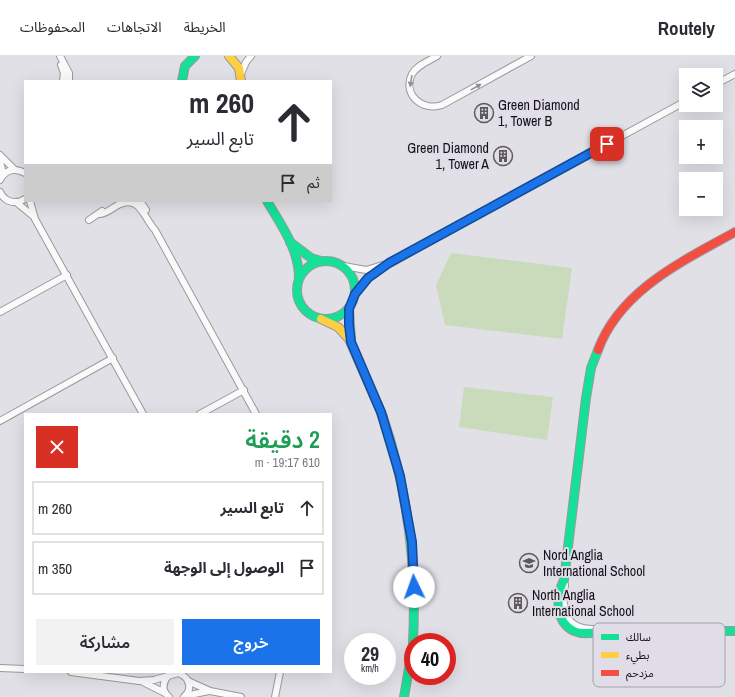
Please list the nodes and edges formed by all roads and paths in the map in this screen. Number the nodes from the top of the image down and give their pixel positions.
1 (57, 56) edge
2 (60, 56) edge
3 (184, 56) edge
4 (195, 56) edge
5 (229, 56) edge
6 (251, 56) edge
7 (437, 56) edge
8 (531, 56) edge
9 (186, 66) junction
10 (735, 74) edge
11 (241, 78) edge
12 (63, 80) edge
13 (69, 80) edge
14 (182, 80) edge
15 (723, 80) edge
16 (679, 105) edge
17 (0, 156) edge
18 (0, 160) edge
19 (14, 169) junction
20 (24, 172) edge
21 (2, 177) edge
22 (0, 192) edge
23 (24, 199) edge
24 (3, 201) edge
25 (16, 202) junction
26 (30, 202) edge
27 (117, 202) edge
28 (141, 202) edge
29 (268, 202) edge
30 (100, 214) junction
31 (35, 218) junction
32 (89, 220) dead end
33 (155, 230) junction
34 (735, 232) edge
35 (290, 241) junction
36 (321, 261) junction
37 (389, 263) junction
38 (344, 266) junction
39 (67, 275) junction
40 (299, 279) junction
41 (355, 294) junction
42 (349, 309) junction
43 (0, 312) edge
44 (322, 319) junction
45 (351, 342) junction
46 (113, 358) junction
47 (244, 390) junction
48 (25, 408) junction
49 (28, 413) edge
50 (142, 413) edge
51 (202, 413) edge
52 (256, 413) edge
53 (0, 421) edge
54 (593, 632) edge
55 (413, 633) edge
56 (0, 668) edge
57 (24, 669) edge
58 (85, 673) edge
59 (280, 673) edge
60 (170, 674) edge
61 (185, 676) edge
62 (139, 681) junction
63 (406, 685) edge
64 (406, 688) junction
65 (210, 691) junction
66 (167, 696) edge
67 (184, 696) edge
68 (241, 697) edge
69 (275, 697) edge
70 (404, 697) edge
71 (408, 697) edge

1 - 12 street
2 - 13 street
3 - 9 street
4 - 9 street
5 - 11 street
6 - 11 street
7 -> 8 street
9 - 14 street
10 - 15 street
16 - 37 street
17 - 19 street
18 - 21 street
19 - 20 street
19 - 21 street
22 - 24 street
23 - 25 street
24 - 25 street
25 - 31 street
26 - 31 street
27 - 30 street
28 - 33 street
29 - 35 street
30 - 32 street
30 - 33 street
31 - 39 street
33 - 47 street
34 - 54 street
35 - 36 street
35 - 40 street
36 - 38 street
36 - 40 street
37 - 38 street
37 - 41 street
38 - 41 street
39 - 43 street
39 - 46 street
40 - 44 street
41 - 42 street
42 - 44 street
42 - 45 street
44 - 45 street
45 - 55 street
46 - 48 street
46 - 50 street
47 - 51 street
47 - 52 street
48 - 49 street
48 - 53 street
56 - 57 street
58 - 62 street
59 - 69 street
60 - 61 street
60 - 62 street
60 - 66 street
61 - 65 street
61 - 67 street
62 - 66 street
63 - 64 street
64 - 70 street
64 - 71 street
65 - 67 street
65 - 68 street

